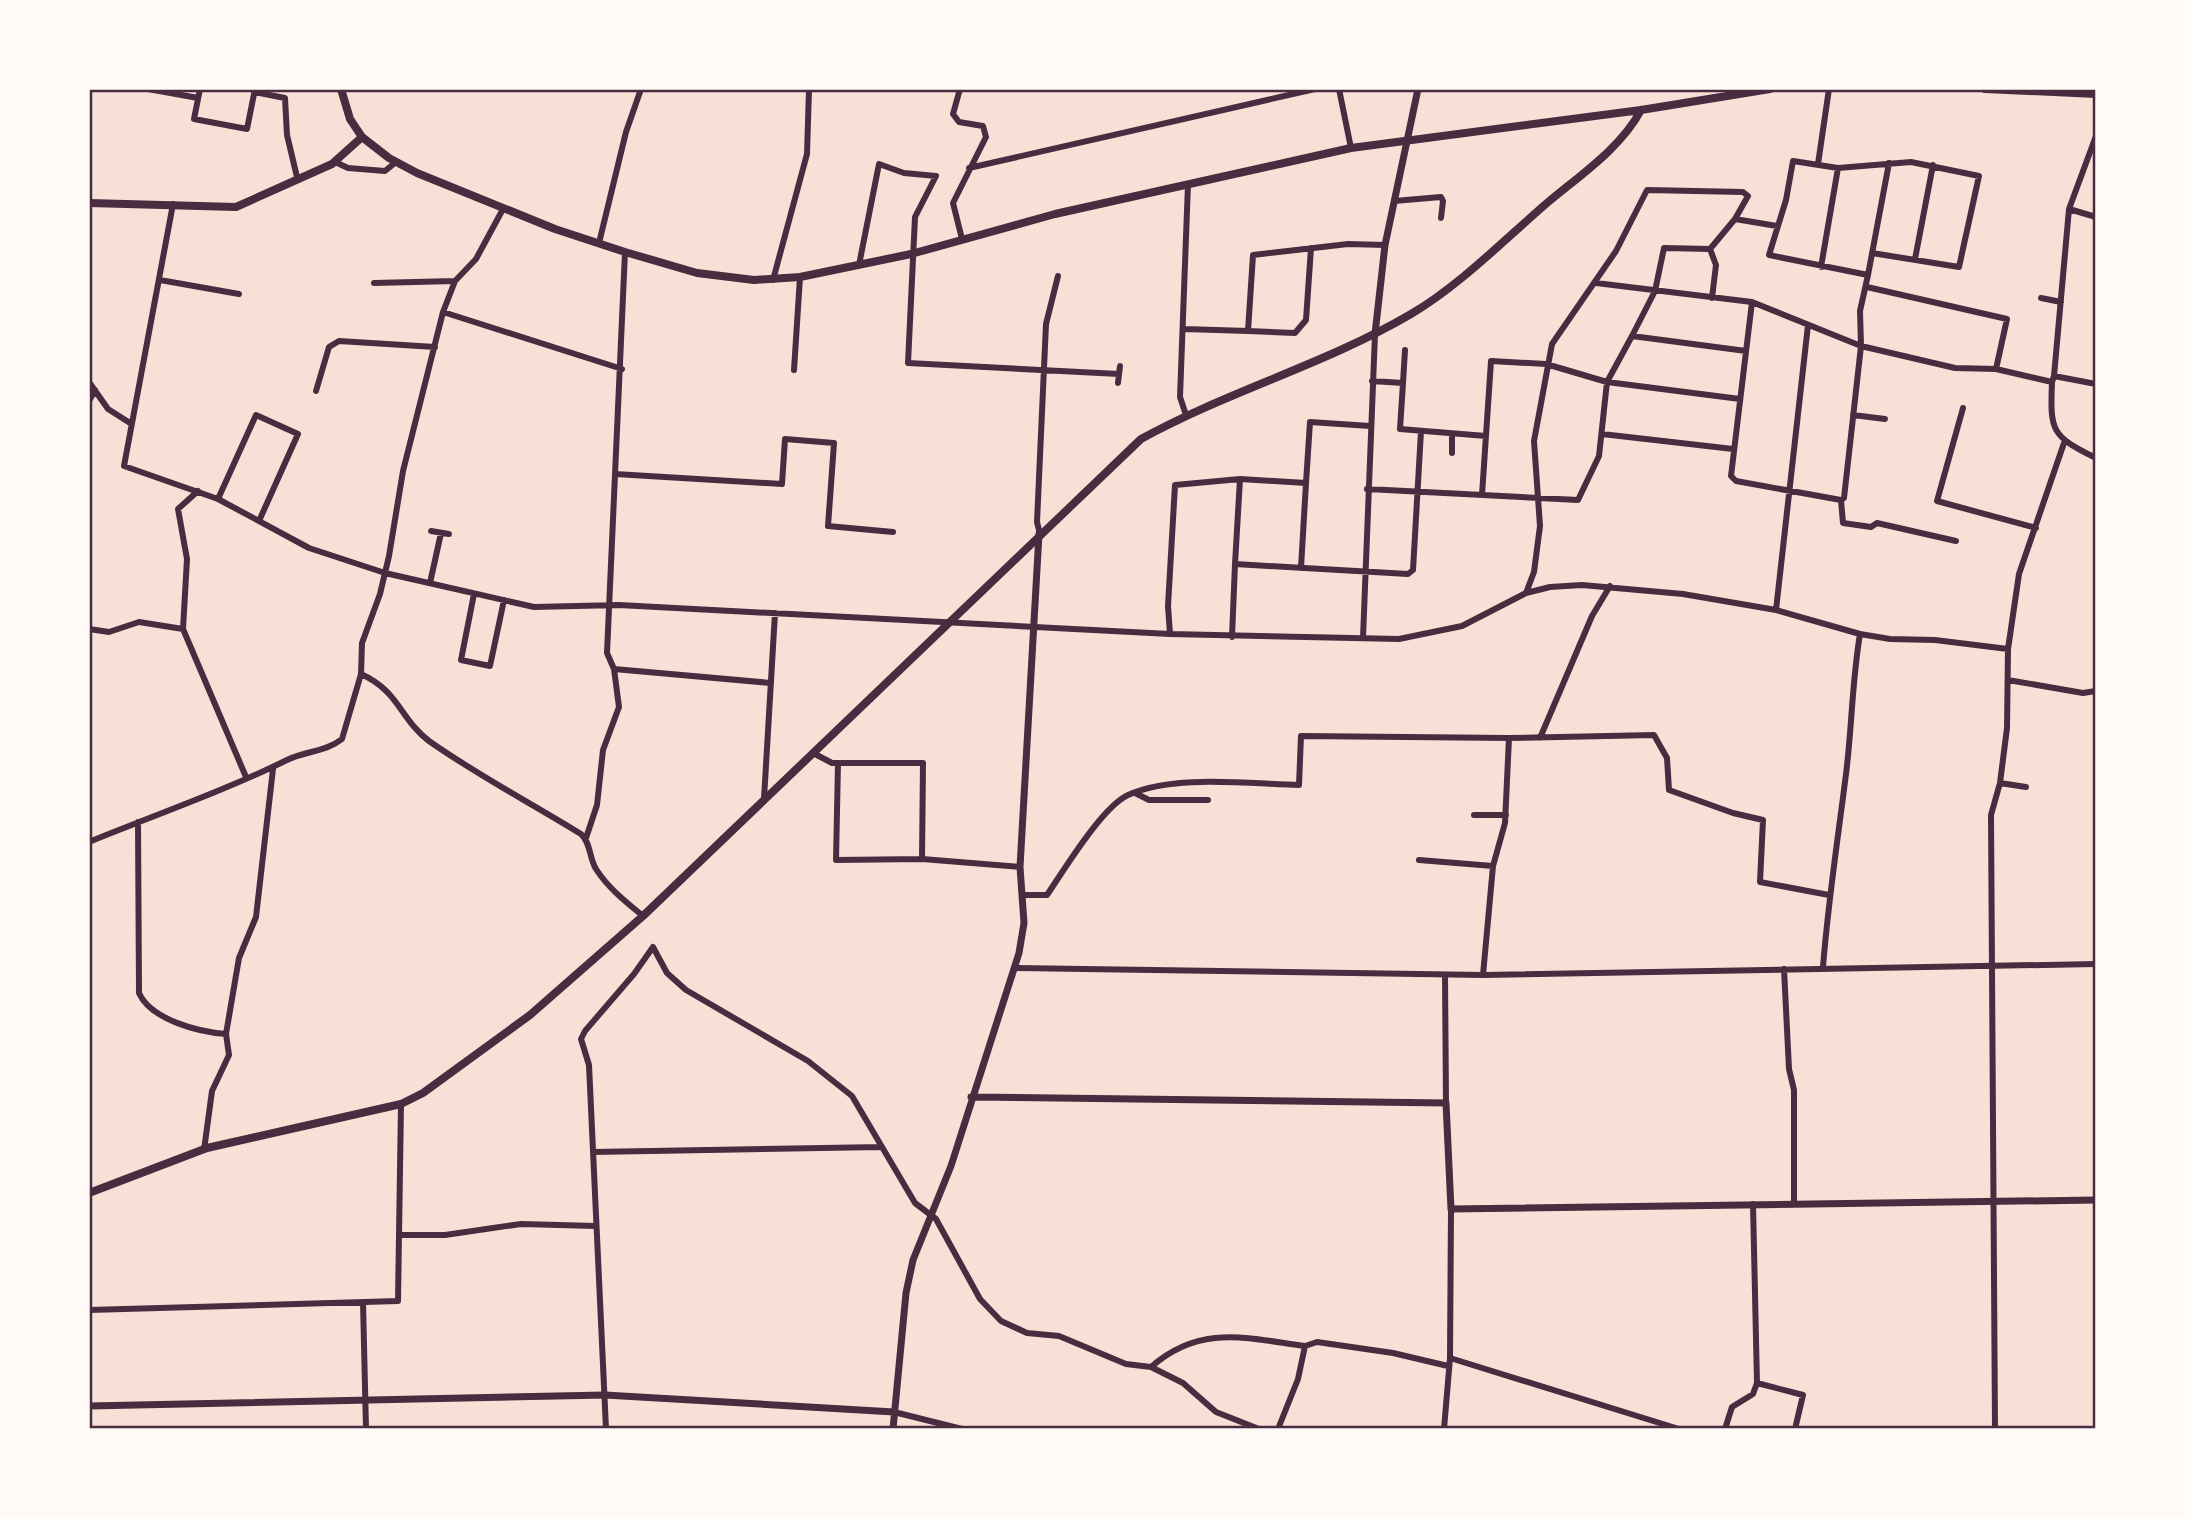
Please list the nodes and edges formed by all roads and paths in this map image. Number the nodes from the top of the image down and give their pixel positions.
1 (148, 89) edge
2 (200, 89) edge
3 (341, 89) edge
4 (641, 89) edge
5 (809, 89) edge
6 (960, 89) edge
7 (1315, 89) edge
8 (1339, 89) edge
9 (1418, 89) edge
10 (1770, 89) edge
11 (1829, 89) edge
12 (1985, 89) edge
13 (255, 91) edge
14 (2096, 94) edge
15 (198, 98) junction
16 (1641, 110) junction
17 (2096, 136) edge
18 (362, 137) junction
19 (1407, 141) junction
20 (1350, 148) junction
21 (335, 162) junction
22 (396, 162) junction
23 (1889, 163) junction
24 (1818, 164) junction
25 (1933, 165) junction
26 (968, 168) junction
27 (1838, 168) junction
28 (297, 177) junction
29 (1188, 184) junction
30 (1394, 201) junction
31 (89, 203) edge
32 (173, 204) junction
33 (503, 209) junction
34 (2069, 209) junction
35 (2096, 217) edge
36 (1441, 218) dead end
37 (1735, 219) junction
38 (1777, 226) junction
39 (962, 239) junction
40 (599, 243) junction
41 (1385, 245) junction
42 (1311, 248) junction
43 (1710, 250) junction
44 (625, 252) junction
45 (1872, 253) junction
46 (911, 254) junction
47 (1915, 260) junction
48 (859, 265) junction
49 (1821, 267) junction
50 (1868, 275) junction
51 (1058, 276) dead end
52 (800, 277) junction
53 (160, 279) junction
54 (773, 280) junction
55 (455, 281) junction
56 (374, 283) dead end
57 (1596, 283) junction
58 (1867, 286) junction
59 (1655, 291) junction
60 (239, 294) dead end
61 (1712, 298) junction
62 (2041, 298) dead end
63 (1752, 302) junction
64 (2061, 302) junction
65 (443, 312) junction
66 (1808, 325) junction
67 (1184, 329) junction
68 (1248, 331) junction
69 (1375, 334) junction
70 (1632, 336) junction
71 (1861, 346) junction
72 (435, 347) junction
73 (1405, 350) dead end
74 (1746, 351) junction
75 (1546, 364) junction
76 (622, 369) junction
77 (1045, 369) junction
78 (1996, 369) junction
79 (794, 370) dead end
80 (2053, 379) junction
81 (1372, 381) junction
82 (89, 382) edge
83 (1607, 382) junction
84 (1118, 383) dead end
85 (1403, 383) junction
86 (2096, 384) edge
87 (95, 390) junction
88 (316, 391) dead end
89 (1740, 398) junction
90 (89, 401) edge
91 (1964, 408) dead end
92 (1186, 415) junction
93 (1853, 415) junction
94 (1885, 419) dead end
95 (130, 424) junction
96 (1370, 426) junction
97 (1421, 431) junction
98 (1452, 433) junction
99 (1602, 434) junction
100 (1486, 436) junction
101 (2064, 443) junction
102 (1733, 449) junction
103 (1452, 453) dead end
104 (2096, 458) edge
105 (615, 474) junction
106 (1240, 480) junction
107 (1306, 483) junction
108 (1367, 489) junction
109 (1788, 490) junction
110 (198, 491) junction
111 (1418, 492) junction
112 (1482, 495) junction
113 (1538, 498) junction
114 (218, 499) junction
115 (1841, 500) junction
116 (258, 521) junction
117 (2036, 528) junction
118 (431, 531) dead end
119 (893, 532) dead end
120 (441, 533) junction
121 (449, 534) dead end
122 (1040, 534) junction
123 (1956, 541) dead end
124 (1235, 564) junction
125 (1301, 568) junction
126 (1365, 571) junction
127 (385, 573) junction
128 (430, 583) junction
129 (1610, 586) junction
130 (1526, 593) junction
131 (474, 594) junction
132 (503, 600) junction
133 (610, 604) junction
134 (1776, 610) junction
135 (775, 613) junction
136 (949, 623) junction
137 (1033, 628) junction
138 (89, 629) edge
139 (183, 629) junction
140 (1170, 634) junction
141 (1860, 634) junction
142 (1232, 637) junction
143 (1363, 638) junction
144 (2008, 649) junction
145 (614, 669) junction
146 (361, 674) junction
147 (2008, 680) junction
148 (771, 683) junction
149 (2096, 691) edge
150 (1509, 738) junction
151 (1540, 738) junction
152 (813, 753) junction
153 (838, 763) junction
154 (273, 769) junction
155 (246, 777) junction
156 (2000, 783) junction
157 (2026, 787) dead end
158 (1135, 793) junction
159 (764, 799) junction
160 (1208, 800) dead end
161 (1474, 815) dead end
162 (1506, 815) junction
163 (138, 822) junction
164 (586, 838) junction
165 (89, 842) edge
166 (922, 859) junction
167 (1419, 860) dead end
168 (1493, 866) junction
169 (1020, 867) junction
170 (1023, 895) junction
171 (1829, 895) junction
172 (643, 916) junction
173 (2096, 964) edge
174 (1994, 965) junction
175 (1824, 967) junction
176 (1014, 968) junction
177 (1784, 969) junction
178 (1445, 975) junction
179 (1483, 975) junction
180 (226, 1034) junction
181 (971, 1097) junction
182 (1446, 1103) junction
183 (401, 1104) junction
184 (881, 1147) junction
185 (204, 1150) junction
186 (593, 1152) junction
187 (89, 1193) edge
188 (2096, 1200) edge
189 (1995, 1201) junction
190 (1753, 1204) junction
191 (1794, 1204) junction
192 (1451, 1209) junction
193 (931, 1216) junction
194 (596, 1226) junction
195 (399, 1235) junction
196 (363, 1302) junction
197 (89, 1310) edge
198 (1305, 1346) junction
199 (1450, 1358) junction
200 (1448, 1366) junction
201 (1151, 1367) junction
202 (1757, 1383) junction
203 (605, 1395) junction
204 (366, 1401) junction
205 (89, 1406) edge
206 (894, 1412) junction
207 (366, 1429) edge
208 (606, 1429) edge
209 (893, 1429) edge
210 (962, 1429) edge
211 (1259, 1429) edge
212 (1278, 1429) edge
213 (1444, 1429) edge
214 (1679, 1429) edge
215 (1725, 1429) edge
216 (1795, 1429) edge
217 (1995, 1429) edge

1 - 15 street
2 - 15 street
3 - 18 main road
4 - 40 street
5 - 54 street
6 - 26 street
7 - 26 street
8 - 20 street
9 - 19 street
10 - 16 main road
11 - 24 street
12 - 14 main road
13 - 15 street
13 - 28 street
16 - 19 main road
16 - 69 main road
17 - 34 street
18 - 21 main road
18 - 22 main road
19 - 20 main road
19 - 30 street
20 - 29 main road
21 - 22 street
21 - 28 main road
22 - 33 main road
23 - 25 street
23 - 27 street
23 - 45 street
24 - 27 street
24 - 38 street
25 - 47 street
25 - 47 street
26 - 39 street
27 - 49 street
28 - 32 main road
29 - 39 main road
29 - 67 street
30 - 36 street
30 - 41 street
31 - 32 main road
32 - 53 street
33 - 40 main road
33 - 55 street
34 - 35 street
34 - 64 street
37 - 38 street
37 - 43 street
37 - 57 street
38 - 49 street
39 - 46 main road
40 - 44 main road
41 - 42 street
41 - 69 street
42 - 68 street
42 - 68 street
43 - 59 street
43 - 61 street
44 - 54 main road
44 - 76 street
45 - 47 street
45 - 50 street
46 - 48 main road
46 - 48 street
46 - 77 street
48 - 52 main road
49 - 50 street
50 - 58 street
51 - 77 street
52 - 54 main road
52 - 79 street
53 - 60 street
53 - 95 street
55 - 56 street
55 - 65 street
57 - 59 street
57 - 75 street
58 - 71 street
58 - 78 street
59 - 61 street
59 - 70 street
61 - 63 street
62 - 64 street
63 - 66 street
63 - 74 street
64 - 80 street
65 - 72 street
65 - 76 street
66 - 71 street
66 - 109 street
67 - 68 street
67 - 92 street
69 - 81 street
69 - 92 main road
70 - 74 street
70 - 83 street
71 - 78 street
71 - 93 street
72 - 88 street
72 - 127 street
73 - 85 street
74 - 89 street
75 - 83 street
75 - 100 street
75 - 113 street
76 - 105 street
77 - 84 street
77 - 122 street
78 - 80 street
80 - 86 street
80 - 101 street
81 - 85 street
81 - 96 street
82 - 87 street
83 - 89 street
83 - 99 street
85 - 97 street
87 - 90 street
87 - 95 street
89 - 102 street
91 - 117 street
92 - 122 main road
93 - 94 street
93 - 115 street
95 - 110 street
96 - 107 street
96 - 108 street
97 - 98 street
97 - 111 street
98 - 100 street
98 - 103 street
99 - 102 street
99 - 113 street
100 - 112 street
101 - 104 street
101 - 117 street
102 - 109 street
105 - 119 street
105 - 133 street
106 - 107 street
106 - 124 street
106 - 140 street
107 - 125 street
108 - 111 street
108 - 126 street
109 - 115 street
109 - 134 street
110 - 114 street
110 - 139 street
111 - 112 street
111 - 126 street
112 - 113 street
113 - 130 street
114 - 116 street
114 - 116 street
115 - 123 street
116 - 127 street
117 - 144 street
118 - 120 street
120 - 121 street
120 - 128 street
122 - 136 main road
122 - 137 street
124 - 125 street
124 - 142 street
125 - 126 street
126 - 143 street
127 - 128 street
127 - 146 street
128 - 131 street
129 - 130 street
129 - 134 street
129 - 151 street
130 - 143 street
131 - 132 street
131 - 132 street
132 - 133 street
133 - 135 street
133 - 145 street
134 - 141 street
135 - 136 street
135 - 148 street
136 - 137 street
136 - 152 main road
137 - 140 street
137 - 169 street
138 - 139 street
139 - 155 street
140 - 142 street
141 - 144 street
141 - 171 street
142 - 143 street
144 - 147 street
145 - 148 street
145 - 164 street
146 - 154 street
146 - 164 street
147 - 149 street
147 - 156 street
148 - 159 street
150 - 151 street
150 - 158 street
150 - 162 street
151 - 171 street
152 - 153 street
152 - 159 main road
153 - 166 street
153 - 166 street
154 - 155 street
154 - 180 street
155 - 163 street
156 - 157 street
156 - 174 street
158 - 160 street
158 - 170 street
159 - 172 main road
161 - 162 street
162 - 168 street
163 - 165 street
163 - 180 street
164 - 172 street
166 - 169 street
167 - 168 street
168 - 179 street
169 - 170 street
170 - 176 street
171 - 175 street
172 - 183 main road
173 - 174 street
174 - 175 street
174 - 189 street
175 - 177 street
176 - 178 street
176 - 181 street
177 - 179 street
177 - 191 street
178 - 179 street
178 - 182 street
180 - 185 street
181 - 182 street
181 - 193 street
182 - 192 street
183 - 185 main road
183 - 195 street
184 - 186 street
184 - 186 street
184 - 193 street
185 - 187 main road
186 - 194 street
188 - 189 street
189 - 191 street
189 - 217 street
190 - 191 street
190 - 192 street
190 - 202 street
192 - 199 street
193 - 201 street
193 - 206 street
194 - 195 street
194 - 203 street
195 - 196 street
196 - 197 street
196 - 204 street
198 - 200 street
198 - 201 street
198 - 212 street
199 - 200 street
199 - 214 street
200 - 213 street
201 - 211 street
202 - 215 street
202 - 216 street
203 - 204 street
203 - 206 street
203 - 208 street
204 - 205 street
204 - 207 street
206 - 209 street
206 - 210 street

